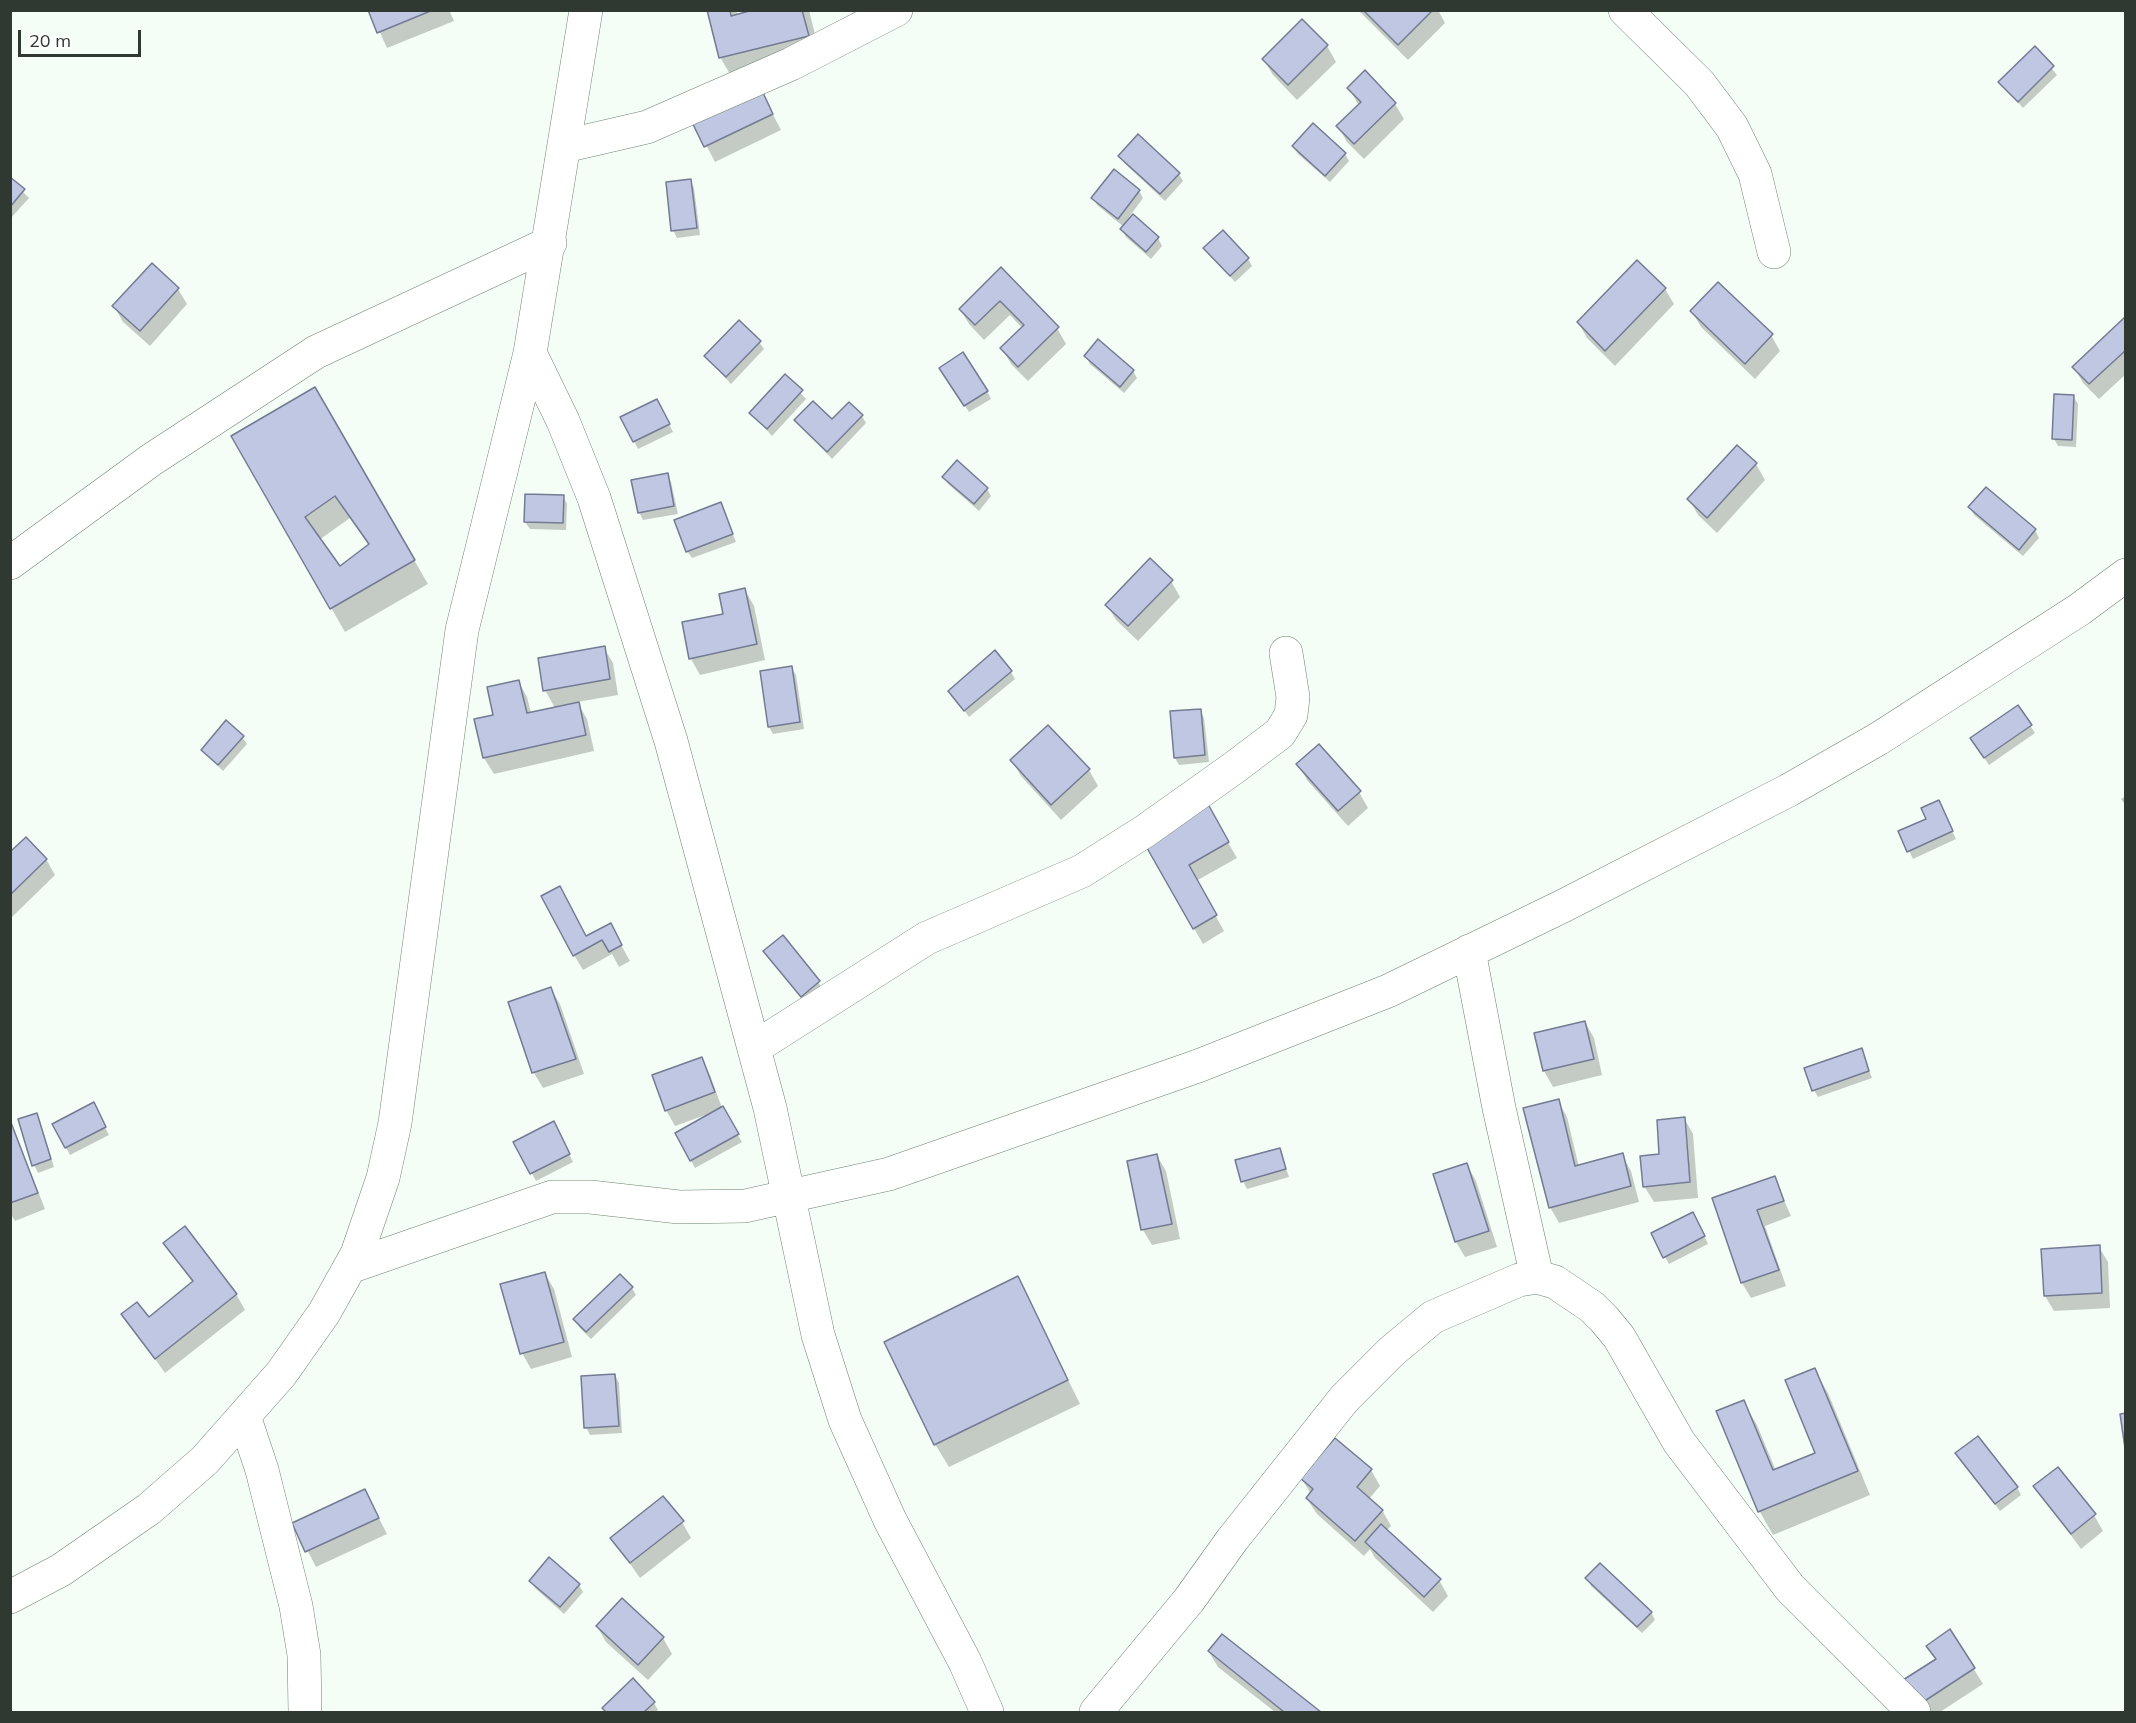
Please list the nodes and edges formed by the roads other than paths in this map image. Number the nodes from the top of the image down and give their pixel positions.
1 (586, 10) edge
2 (896, 10) edge
3 (1625, 10) edge
4 (565, 146) junction
5 (550, 243) junction
6 (1774, 252) dead end
7 (530, 353) junction
8 (10, 563) edge
9 (2126, 575) edge
10 (1286, 653) dead end
11 (1469, 951) junction
12 (754, 1048) junction
13 (790, 1196) junction
14 (350, 1267) junction
15 (1537, 1277) junction
16 (244, 1416) junction
17 (10, 1597) edge
18 (305, 1713) edge
19 (987, 1713) edge
20 (1096, 1713) edge
21 (1914, 1713) edge

1 - 4 street
2 - 4 street
3 - 6 street
4 - 5 street
5 - 7 street
5 - 8 street
7 - 12 street
7 - 14 street
9 - 11 street
10 - 12 street
11 - 13 street
11 - 15 street
12 - 13 street
13 - 14 street
13 - 19 street
14 - 16 street
15 - 20 street
15 - 21 street
16 - 17 street
16 - 18 street

